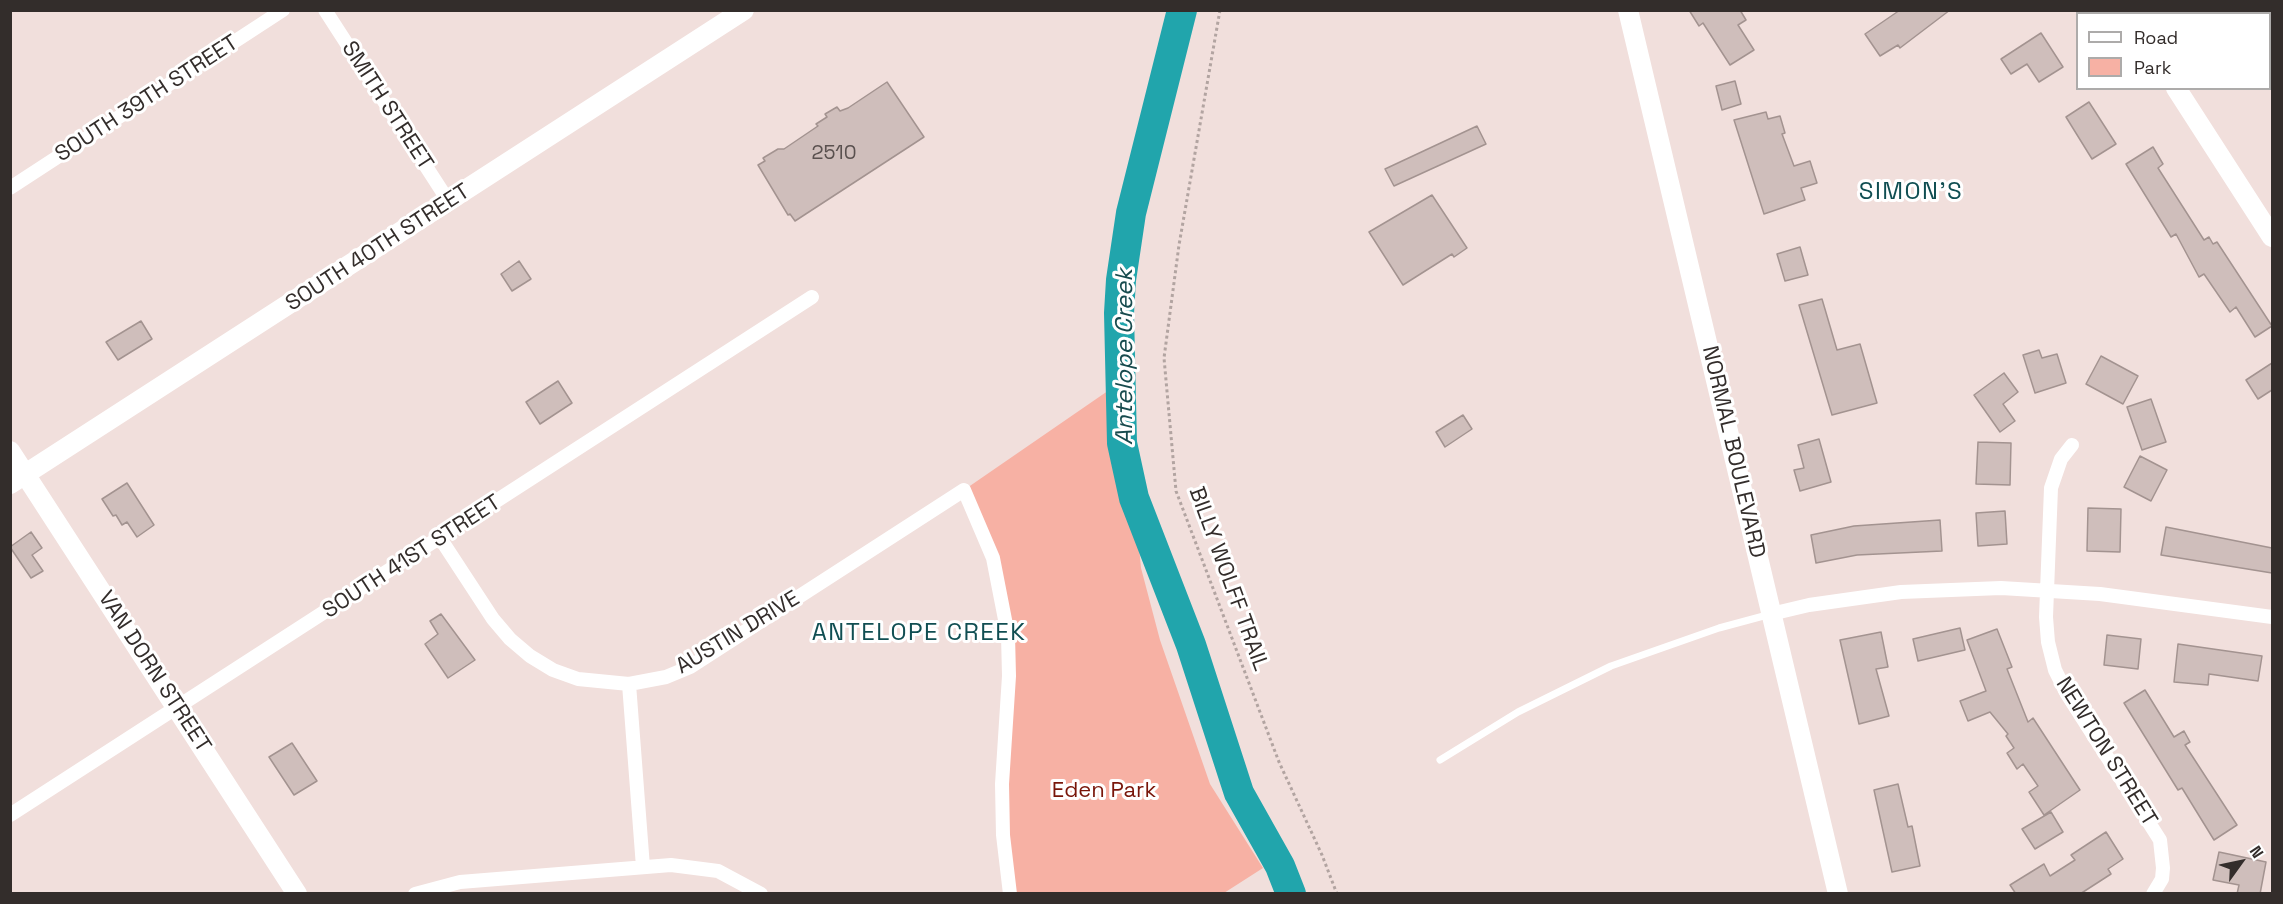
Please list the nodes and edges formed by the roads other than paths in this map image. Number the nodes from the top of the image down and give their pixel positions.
1 (283, 10) edge
2 (325, 10) edge
3 (744, 10) edge
4 (1628, 10) edge
5 (2177, 90) edge
6 (10, 188) edge
7 (449, 202) junction
8 (2270, 228) edge
9 (812, 297) dead end
10 (2072, 445) dead end
11 (10, 451) edge
12 (18, 480) edge
13 (440, 538) junction
14 (2047, 590) junction
15 (1771, 614) junction
16 (2272, 617) edge
17 (629, 684) junction
18 (177, 708) junction
19 (1440, 760) dead end
20 (10, 815) edge
21 (643, 867) junction
22 (297, 894) edge
23 (415, 894) edge
24 (761, 894) edge
25 (1011, 894) edge
26 (1838, 894) edge
27 (2153, 894) edge

1 - 6 street, SOUTH 39TH STREET
2 - 7 street, SMITH STREET
3 - 7 main road, SOUTH 40TH STREET
4 - 15 main road, NORMAL BOULEVARD
5 - 8 main road
7 - 12 main road, SOUTH 40TH STREET
9 - 13 street, SOUTH 41ST STREET
10 - 14 street, NEWTON STREET
11 - 12 main road, VAN DORN STREET
12 - 18 main road, VAN DORN STREET
13 - 17 street, AUSTIN DRIVE
13 - 18 street, SOUTH 41ST STREET
14 - 15 street
14 - 16 street
14 - 27 street, NEWTON STREET
15 - 19 lane
15 - 26 main road, NORMAL BOULEVARD
17 - 21 street
17 - 25 street, AUSTIN DRIVE
18 - 20 street, SOUTH 41ST STREET
18 - 22 main road, VAN DORN STREET
21 - 23 street
21 - 24 street

